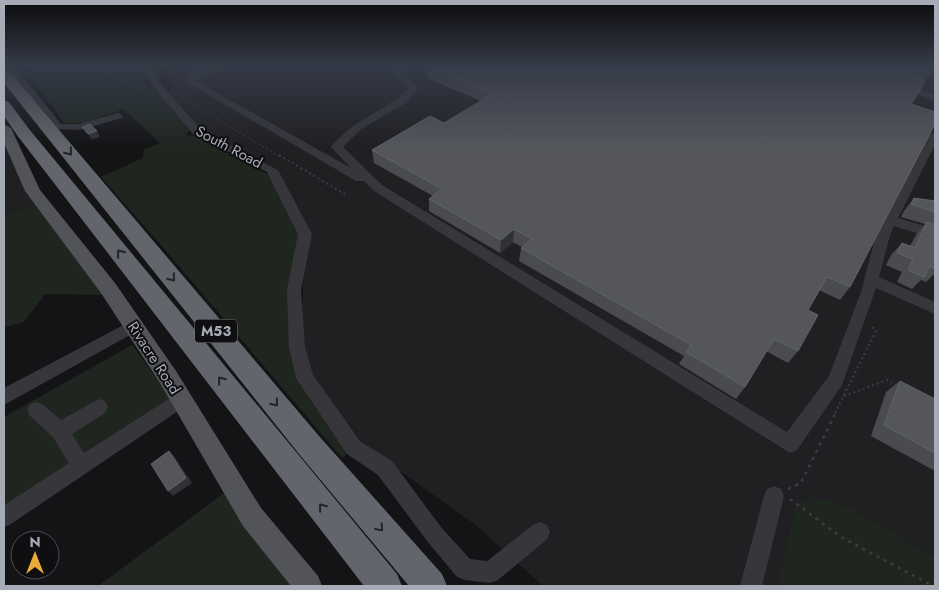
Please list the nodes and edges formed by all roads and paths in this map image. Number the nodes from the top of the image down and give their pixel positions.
1 (18, 92) edge
2 (30, 92) edge
3 (147, 92) edge
4 (163, 92) edge
5 (209, 92) edge
6 (411, 92) edge
7 (919, 92) edge
8 (935, 98) edge
9 (170, 99) junction
10 (4, 105) edge
11 (118, 116) dead end
12 (4, 130) edge
13 (935, 135) edge
14 (929, 160) edge
15 (378, 188) junction
16 (348, 196) dead end
17 (891, 220) junction
18 (935, 234) edge
19 (871, 280) junction
20 (935, 308) edge
21 (860, 314) junction
22 (133, 326) junction
23 (903, 388) edge
24 (4, 396) edge
25 (844, 396) junction
26 (181, 399) junction
27 (99, 407) dead end
28 (36, 410) dead end
29 (60, 431) junction
30 (81, 466) junction
31 (778, 494) junction
32 (4, 517) edge
33 (540, 532) dead end
34 (308, 586) edge
35 (385, 586) edge
36 (430, 586) edge
37 (751, 586) edge
38 (933, 586) edge

1 -> 36 highway, M53
2 - 11 street
3 - 9 path
4 - 9 street, South Road
5 - 15 street
6 - 15 street
7 - 8 street
9 - 16 path
9 - 33 street, South Road
35 -> 10 highway, M53
12 - 22 main road, Rivacre Road
13 - 14 street
14 - 17 street
15 - 21 street
17 - 18 street
17 - 19 street
19 - 20 street
19 - 21 street
21 - 25 path
22 - 24 street
22 - 26 main road, Rivacre Road
23 - 25 path
25 - 31 path
26 - 30 street
26 - 34 main road, Rivacre Road
27 - 29 street
28 - 29 street
29 - 30 street
30 - 32 street
31 - 37 street
31 - 38 path

